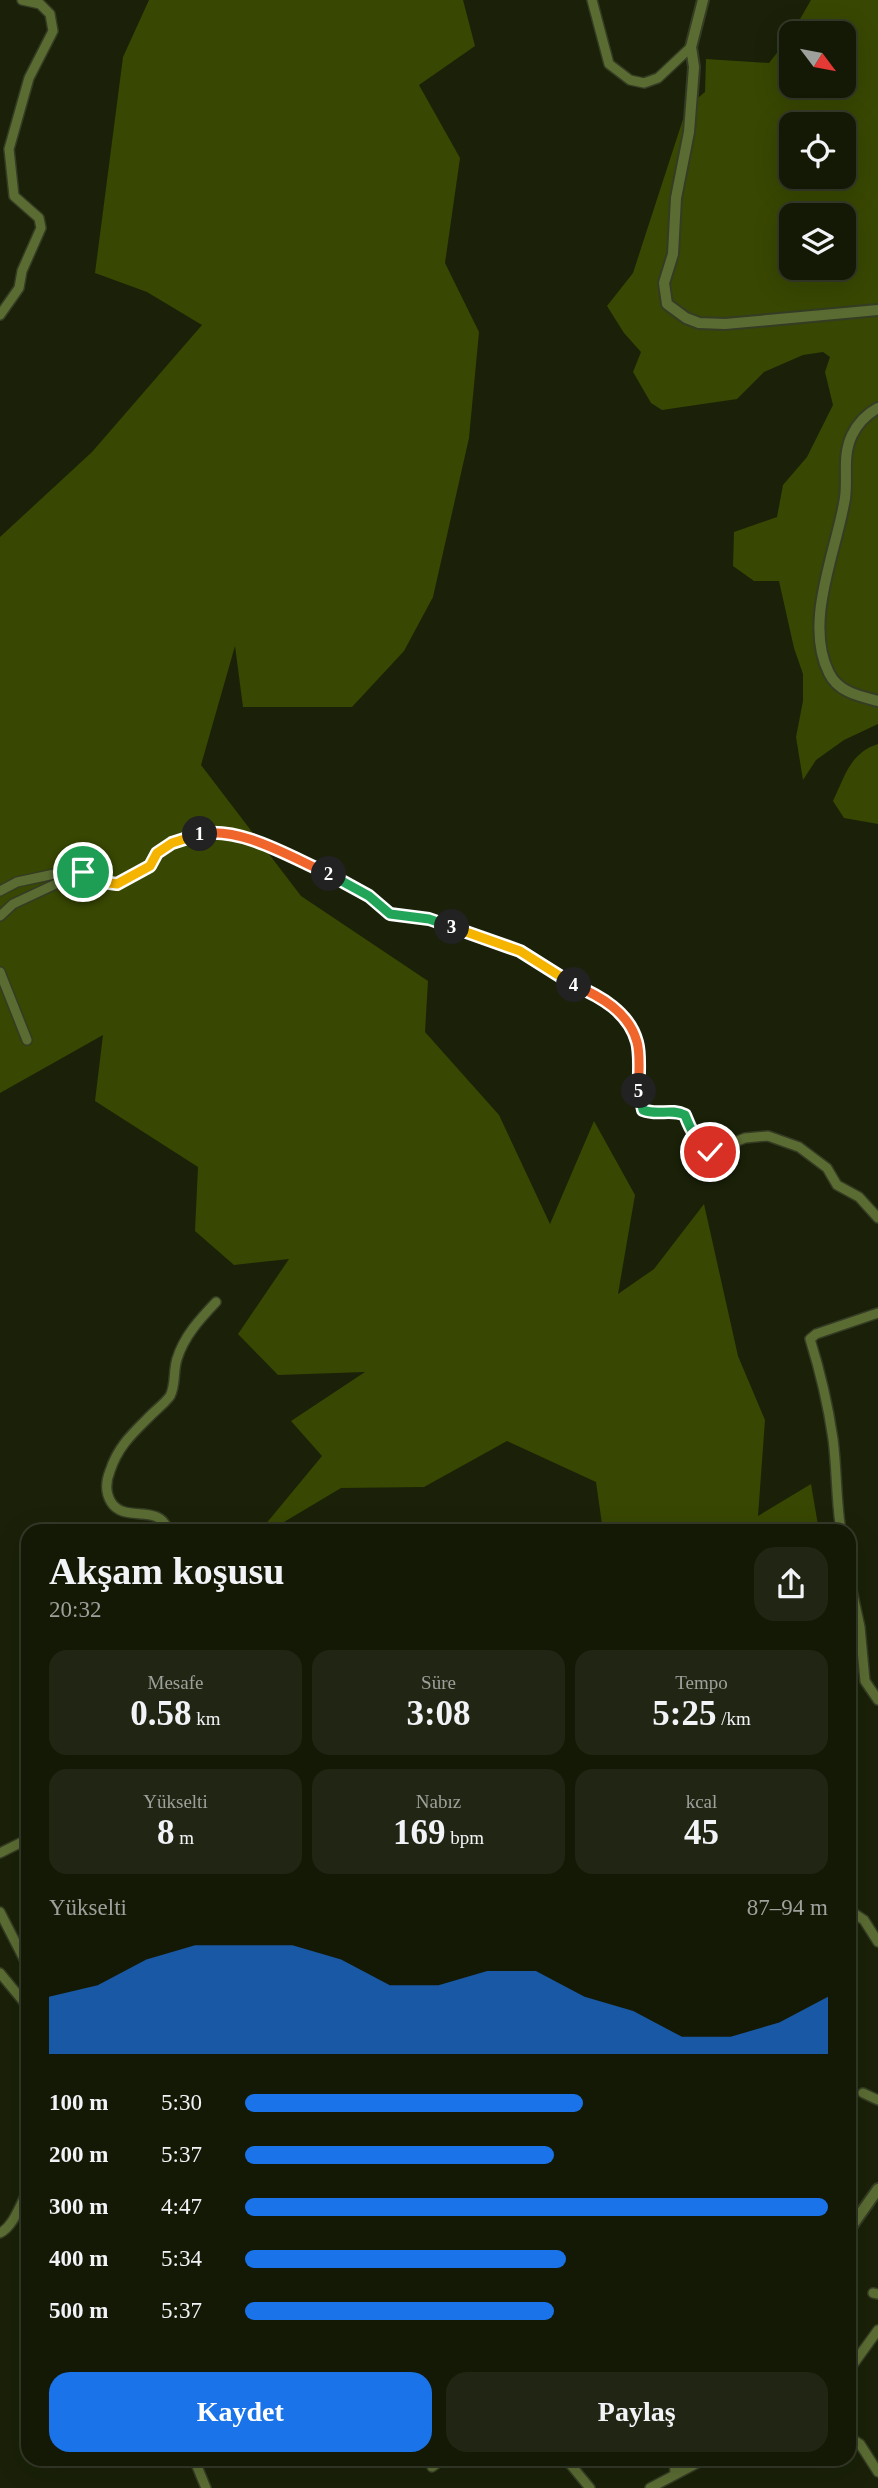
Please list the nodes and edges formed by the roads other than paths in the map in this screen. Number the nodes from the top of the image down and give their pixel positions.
1 (22, 0) edge
2 (592, 0) edge
3 (703, 0) edge
4 (691, 47) junction
5 (878, 310) edge
6 (0, 315) edge
7 (878, 408) edge
8 (878, 701) edge
9 (83, 872) junction
10 (0, 891) edge
11 (0, 916) edge
12 (0, 972) edge
13 (27, 1040) dead end
14 (878, 1218) edge
15 (216, 1302) dead end
16 (878, 1313) edge
17 (164, 1524) edge
18 (840, 1524) edge
19 (856, 1609) edge
20 (878, 1700) edge
21 (21, 1842) edge
22 (0, 1853) edge
23 (0, 1912) edge
24 (856, 1915) edge
25 (878, 1942) edge
26 (21, 1953) edge
27 (0, 1973) edge
28 (21, 1998) edge
29 (863, 2093) dead end
30 (878, 2100) edge
31 (878, 2189) edge
32 (21, 2204) edge
33 (856, 2221) edge
34 (0, 2233) edge
35 (878, 2330) edge
36 (856, 2360) edge
37 (856, 2441) edge
38 (197, 2466) edge
39 (572, 2466) edge
40 (674, 2466) edge
41 (690, 2466) edge
42 (878, 2472) edge
43 (675, 2473) junction
44 (206, 2488) edge
45 (590, 2488) edge
46 (650, 2488) edge

1 - 6 street
2 - 4 street
3 - 4 street
4 - 5 street
7 - 8 street
9 - 10 street
9 - 11 street
9 - 14 street
12 - 13 street
15 - 17 street
16 - 18 street
19 - 20 street
21 - 22 street
23 - 26 street
24 - 25 street
27 - 28 street
29 - 30 street
31 - 33 street
32 - 34 street
35 - 36 street
37 - 42 street
38 - 44 street
39 - 45 street
40 - 43 street
41 - 43 street
43 - 46 street

